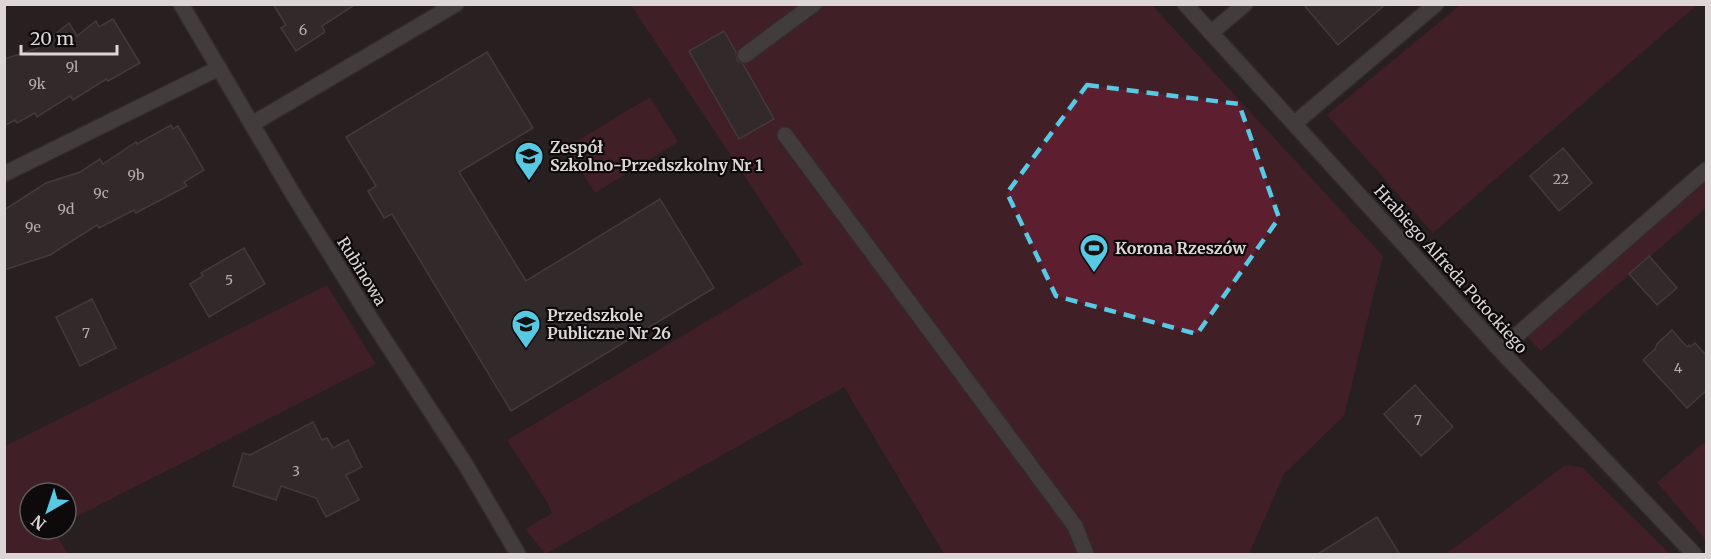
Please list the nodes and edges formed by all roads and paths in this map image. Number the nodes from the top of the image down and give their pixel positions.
1 (181, 4) edge
2 (456, 4) edge
3 (814, 4) edge
4 (1185, 4) edge
5 (1245, 4) edge
6 (1436, 4) edge
7 (1211, 33) junction
8 (745, 55) dead end
9 (219, 68) junction
10 (1295, 123) junction
11 (252, 124) junction
12 (785, 135) dead end
13 (1707, 170) edge
14 (4, 174) edge
15 (1500, 350) junction
16 (518, 555) edge
17 (1086, 555) edge
18 (1694, 555) edge

1 - 9 street, Rubinowa
2 - 11 street
3 - 8 street
4 - 7 street, Hrabiego Alfreda Potockiego
5 - 7 street
6 - 10 street
7 - 10 street, Hrabiego Alfreda Potockiego
9 - 11 street, Rubinowa
9 - 14 street
10 - 15 street, Hrabiego Alfreda Potockiego
11 - 16 street, Rubinowa
12 - 17 street
13 - 15 street
15 - 18 street, Hrabiego Alfreda Potockiego

